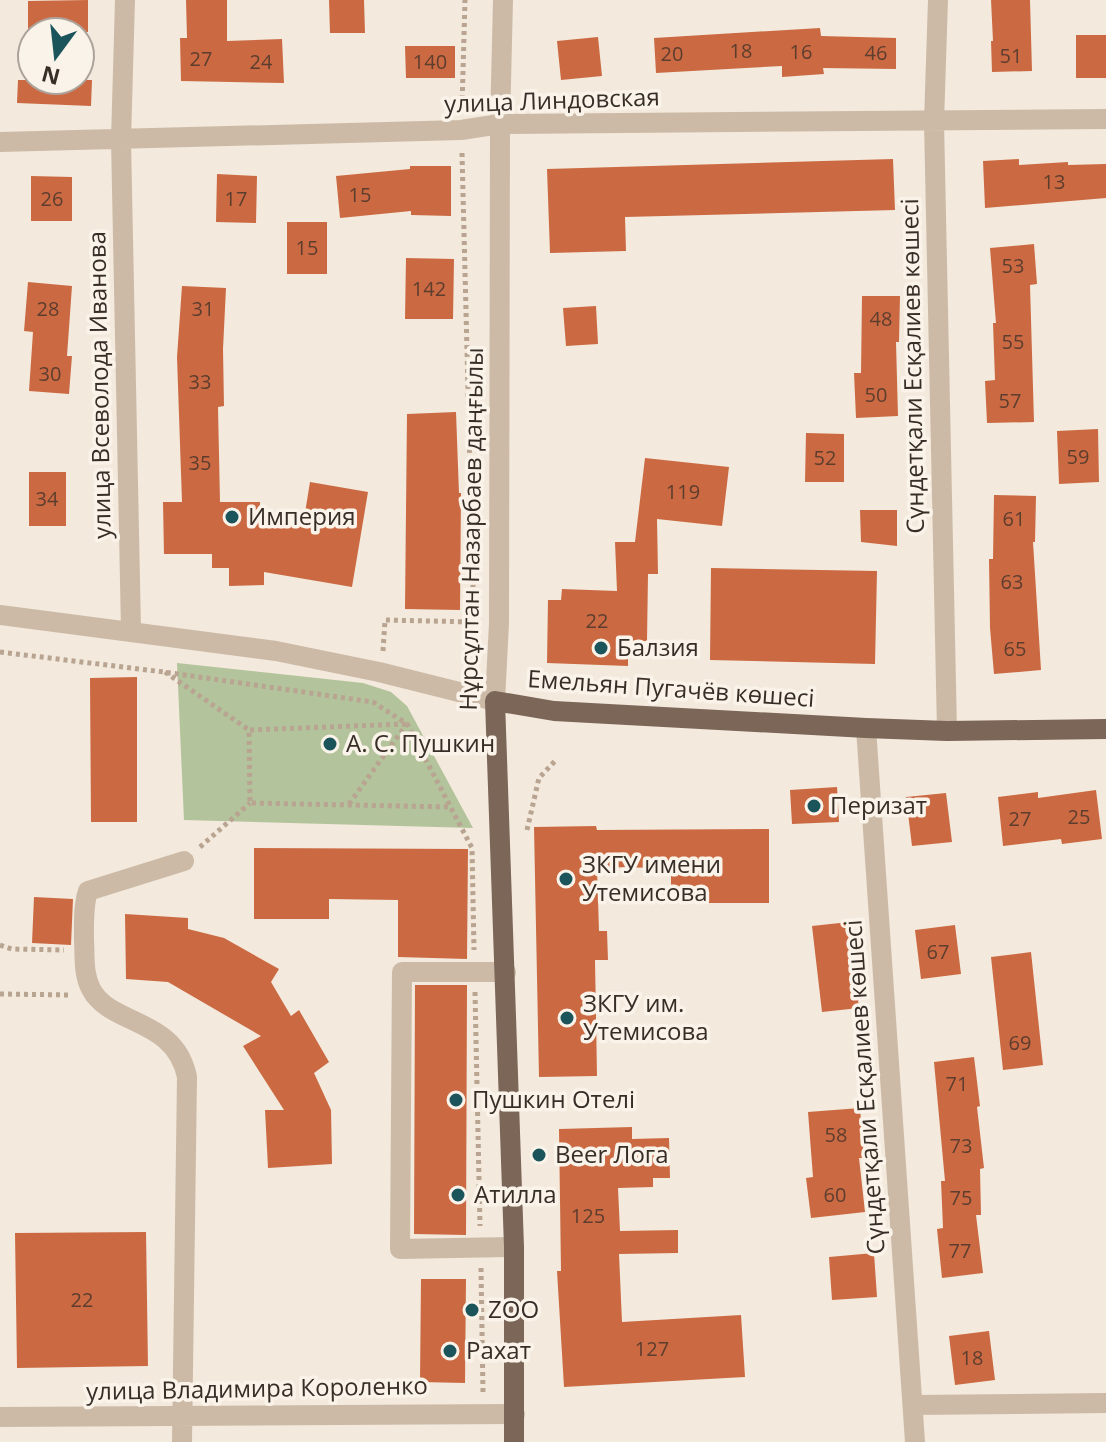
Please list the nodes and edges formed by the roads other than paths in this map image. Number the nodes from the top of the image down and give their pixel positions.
1 (125, 0) edge
2 (503, 0) edge
3 (938, 0) edge
4 (1106, 119) edge
5 (934, 122) junction
6 (500, 124) junction
7 (121, 140) junction
8 (0, 142) edge
9 (0, 615) edge
10 (131, 630) junction
11 (495, 701) junction
12 (866, 728) junction
13 (1106, 729) edge
14 (947, 731) junction
15 (184, 861) road end
16 (506, 972) junction
17 (514, 1247) junction
18 (1106, 1403) edge
19 (913, 1405) junction
20 (515, 1414) junction
21 (182, 1416) junction
22 (0, 1417) edge
23 (182, 1442) edge
24 (514, 1442) edge
25 (915, 1442) edge

1 - 7 street, улица Всеволода Иванова
2 - 6 street, Нұрсұлтан Назарбаев даңғылы
3 - 5 street, Сүндетқали Есқалиев көшесі
4 - 5 street, улица Линдовская
5 - 6 street, улица Линдовская
5 - 14 street, Сүндетқали Есқалиев көшесі
6 - 7 street, улица Линдовская
6 - 11 street, Нұрсұлтан Назарбаев даңғылы
7 - 8 street, улица Линдовская
7 - 10 street, улица Всеволода Иванова
9 - 10 street, Емельян Пугачёв көшесі
10 - 11 street, Емельян Пугачёв көшесі
11 - 12 main road, Емельян Пугачёв көшесі
11 - 16 main road, Нұрсұлтан Назарбаев даңғылы
12 - 14 main road, Емельян Пугачёв көшесі
12 - 19 street, Сүндетқали Есқалиев көшесі
13 - 14 main road, Емельян Пугачёв көшесі
15 - 21 street
16 - 17 main road, Нұрсұлтан Назарбаев даңғылы
16 - 17 street
17 - 20 main road, Нұрсұлтан Назарбаев даңғылы
18 - 19 street
19 - 25 street, Сүндетқали Есқалиев көшесі
20 - 21 street, улица Владимира Короленко
20 - 24 main road, Нұрсұлтан Назарбаев даңғылы
21 - 22 street, улица Владимира Короленко
21 - 23 street

